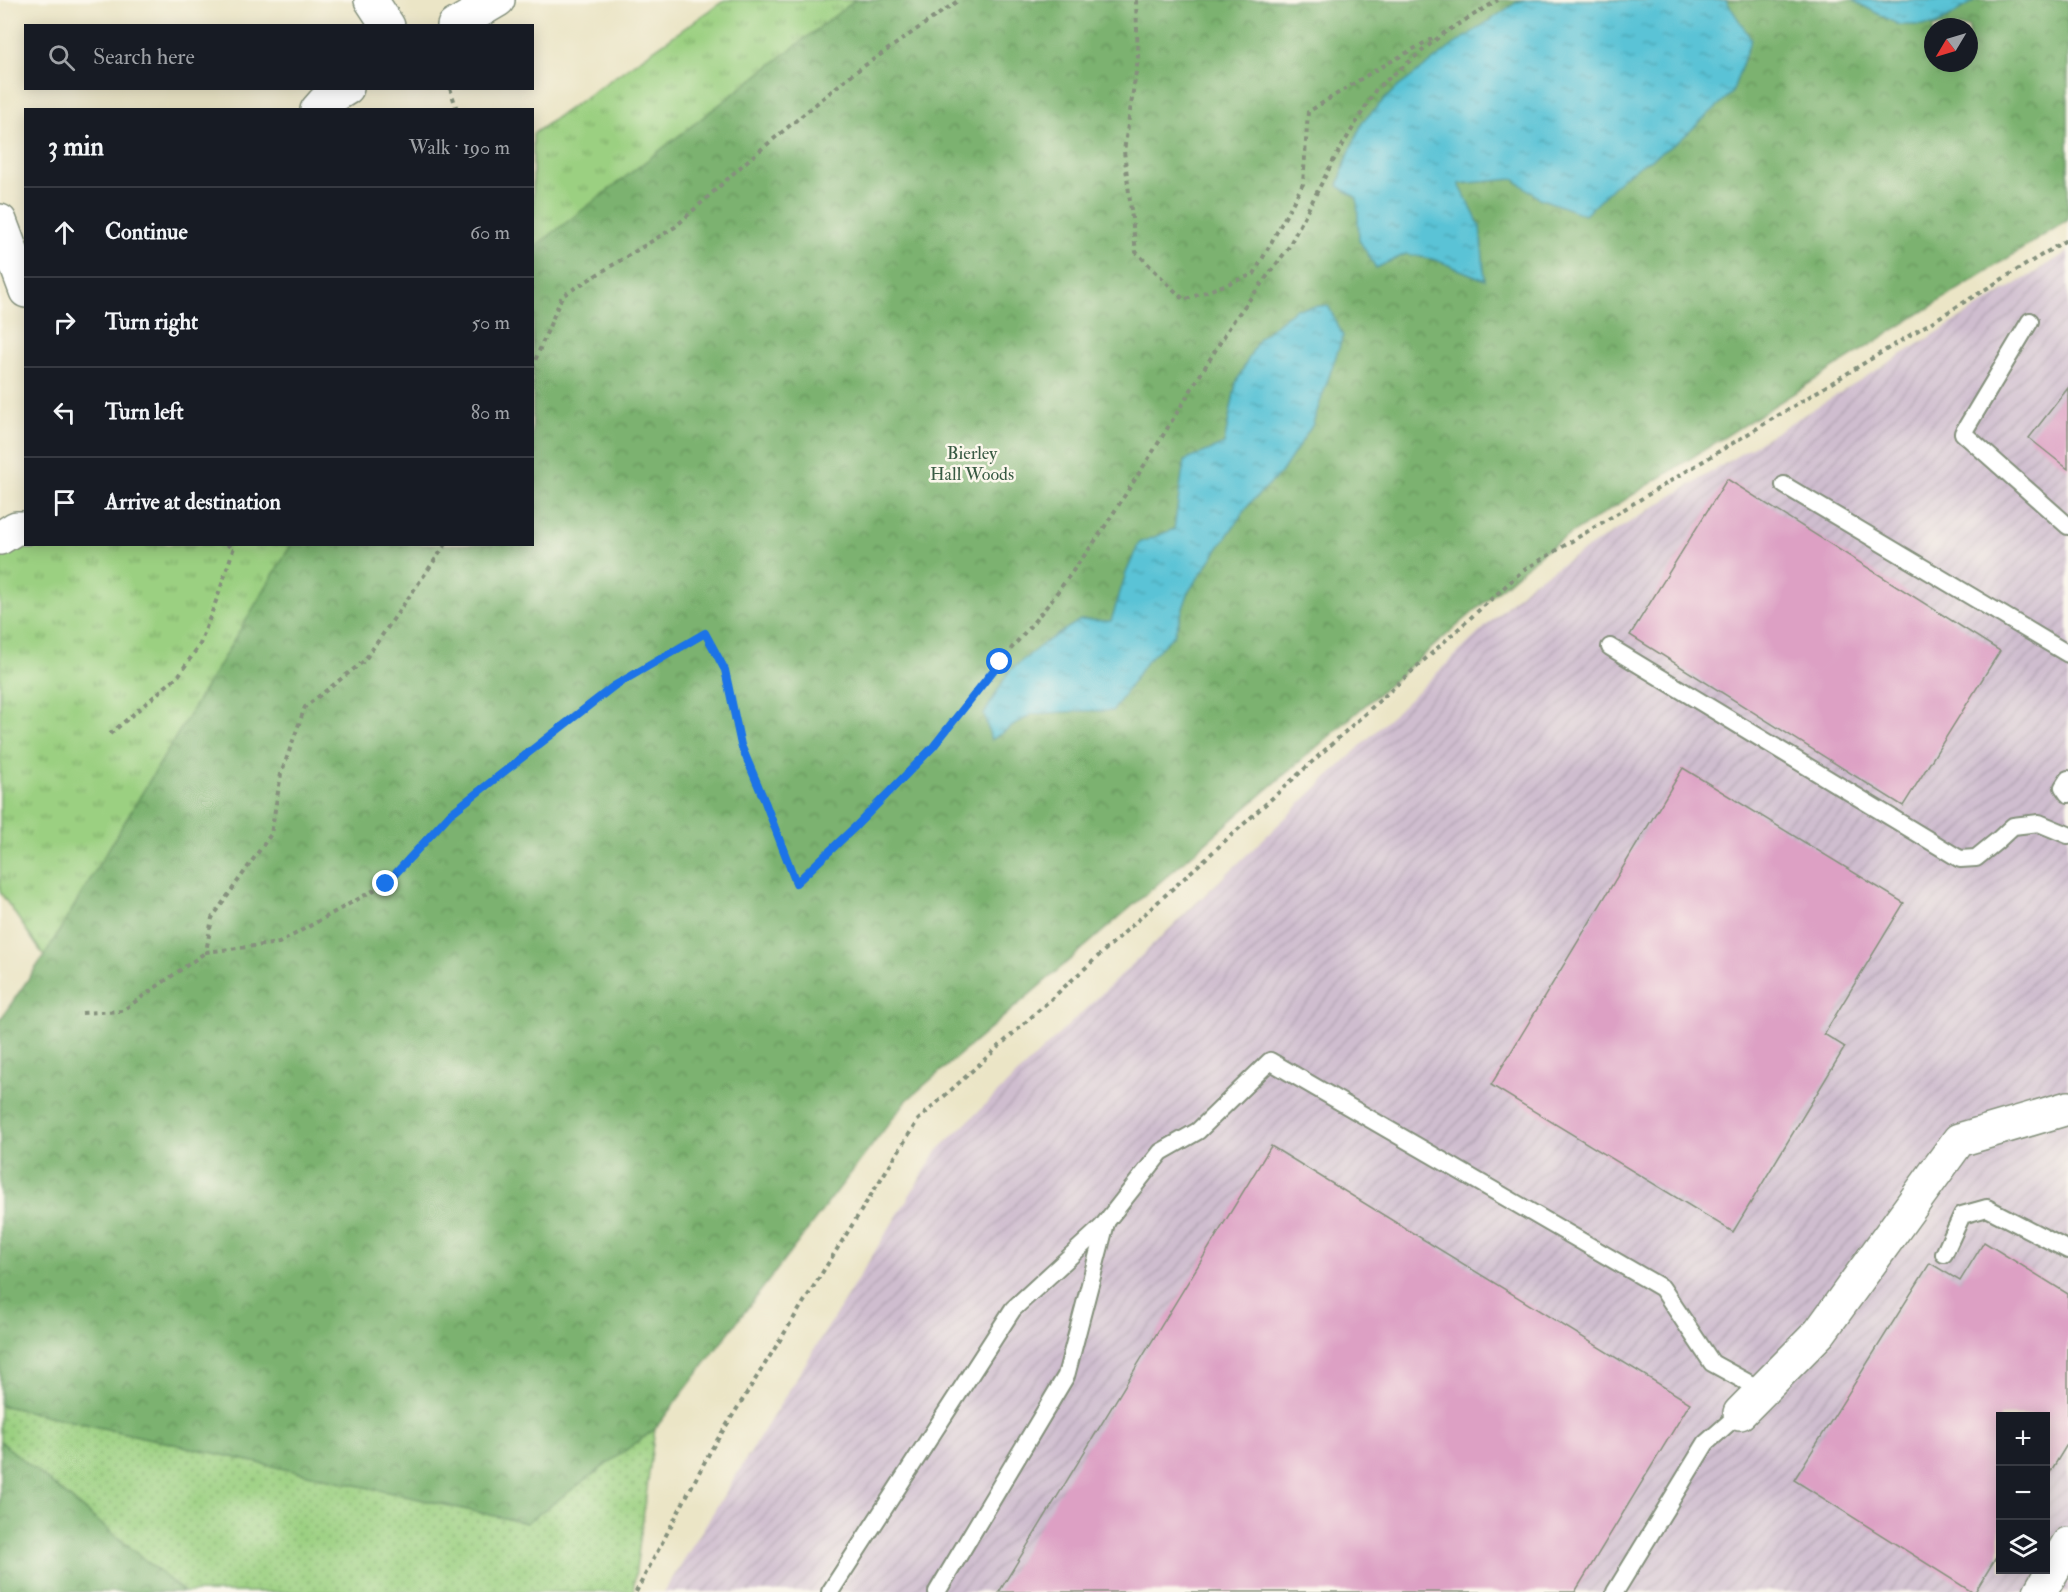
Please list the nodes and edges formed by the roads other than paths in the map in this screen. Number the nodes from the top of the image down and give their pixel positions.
1 (371, 0) edge
2 (498, 0) edge
3 (387, 24) edge
4 (457, 24) edge
5 (344, 90) edge
6 (319, 108) edge
7 (0, 221) edge
8 (24, 286) edge
9 (2030, 321) dead end
10 (1784, 484) dead end
11 (2068, 526) edge
12 (24, 528) edge
13 (0, 538) edge
14 (1610, 647) dead end
15 (2068, 654) edge
16 (2068, 779) edge
17 (2068, 794) edge
18 (2068, 835) edge
19 (2068, 1108) edge
20 (1106, 1221) junction
21 (2068, 1250) edge
22 (1944, 1254) dead end
23 (1751, 1402) junction
24 (2068, 1544) edge
25 (830, 1592) edge
26 (937, 1592) edge
27 (1615, 1592) edge
28 (2040, 1592) edge

1 - 3 street
2 - 4 street
5 - 6 street
7 - 8 street
9 - 11 lane
10 - 15 lane
12 - 13 street
14 - 18 lane
16 - 17 lane
19 - 23 street
20 - 23 lane
20 - 25 lane
20 - 26 lane
21 - 22 lane
23 - 27 lane
24 - 28 street

